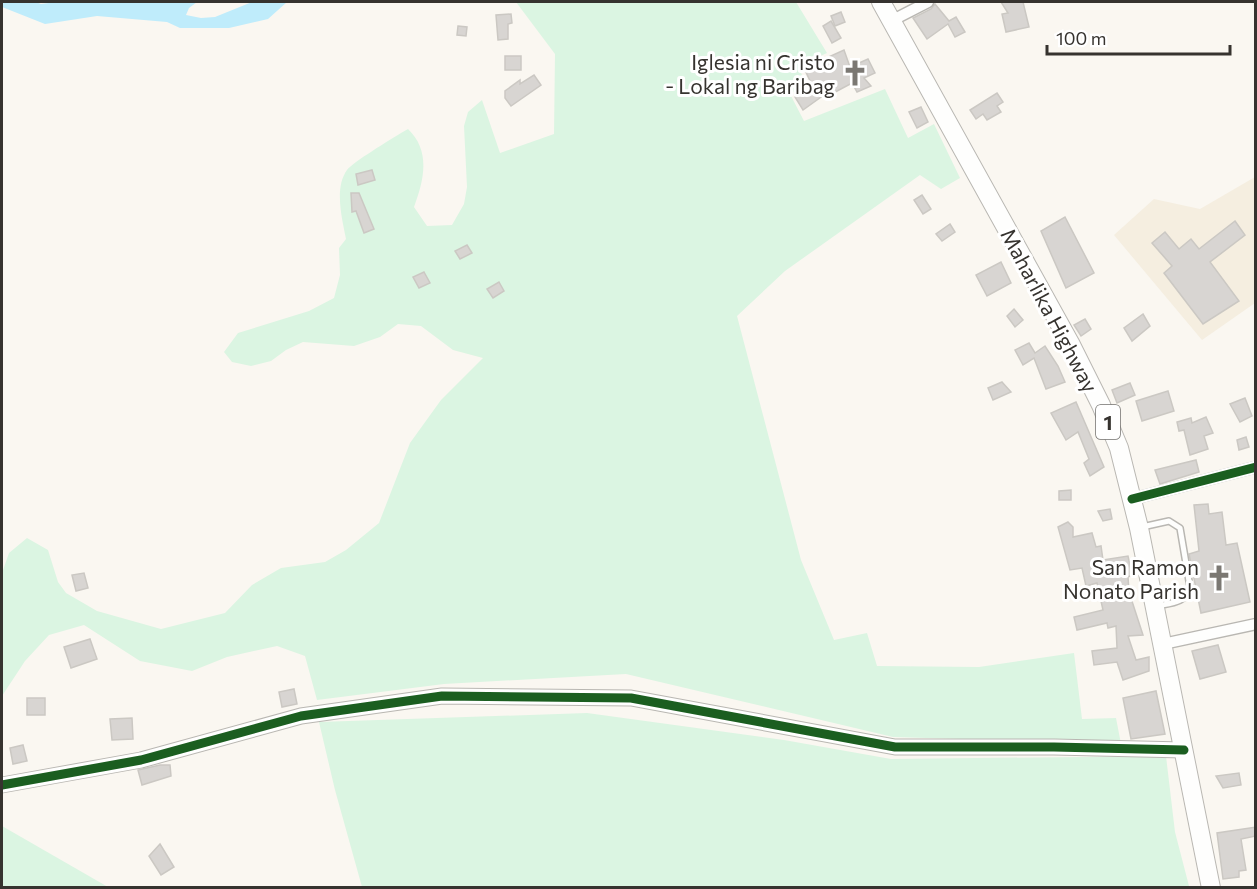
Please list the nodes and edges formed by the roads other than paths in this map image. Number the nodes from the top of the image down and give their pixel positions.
1 (881, 2) edge
2 (928, 2) edge
3 (891, 21) junction
4 (1256, 467) edge
5 (1132, 499) junction
6 (1139, 528) junction
7 (1155, 606) junction
8 (1256, 624) edge
9 (1163, 644) junction
10 (1184, 750) junction
11 (2, 785) edge
12 (1210, 888) edge

1 - 3 highway, Maharlika Highway / 1
2 - 3 street
3 - 5 highway, Maharlika Highway / 1
4 - 5 street
5 - 6 highway, Maharlika Highway / 1
6 - 7 highway, Maharlika Highway / 1
6 - 7 lane
7 - 9 highway, Maharlika Highway / 1
8 - 9 street
9 - 10 highway, Maharlika Highway / 1
10 - 11 street
10 - 12 highway, Maharlika Highway / 1

